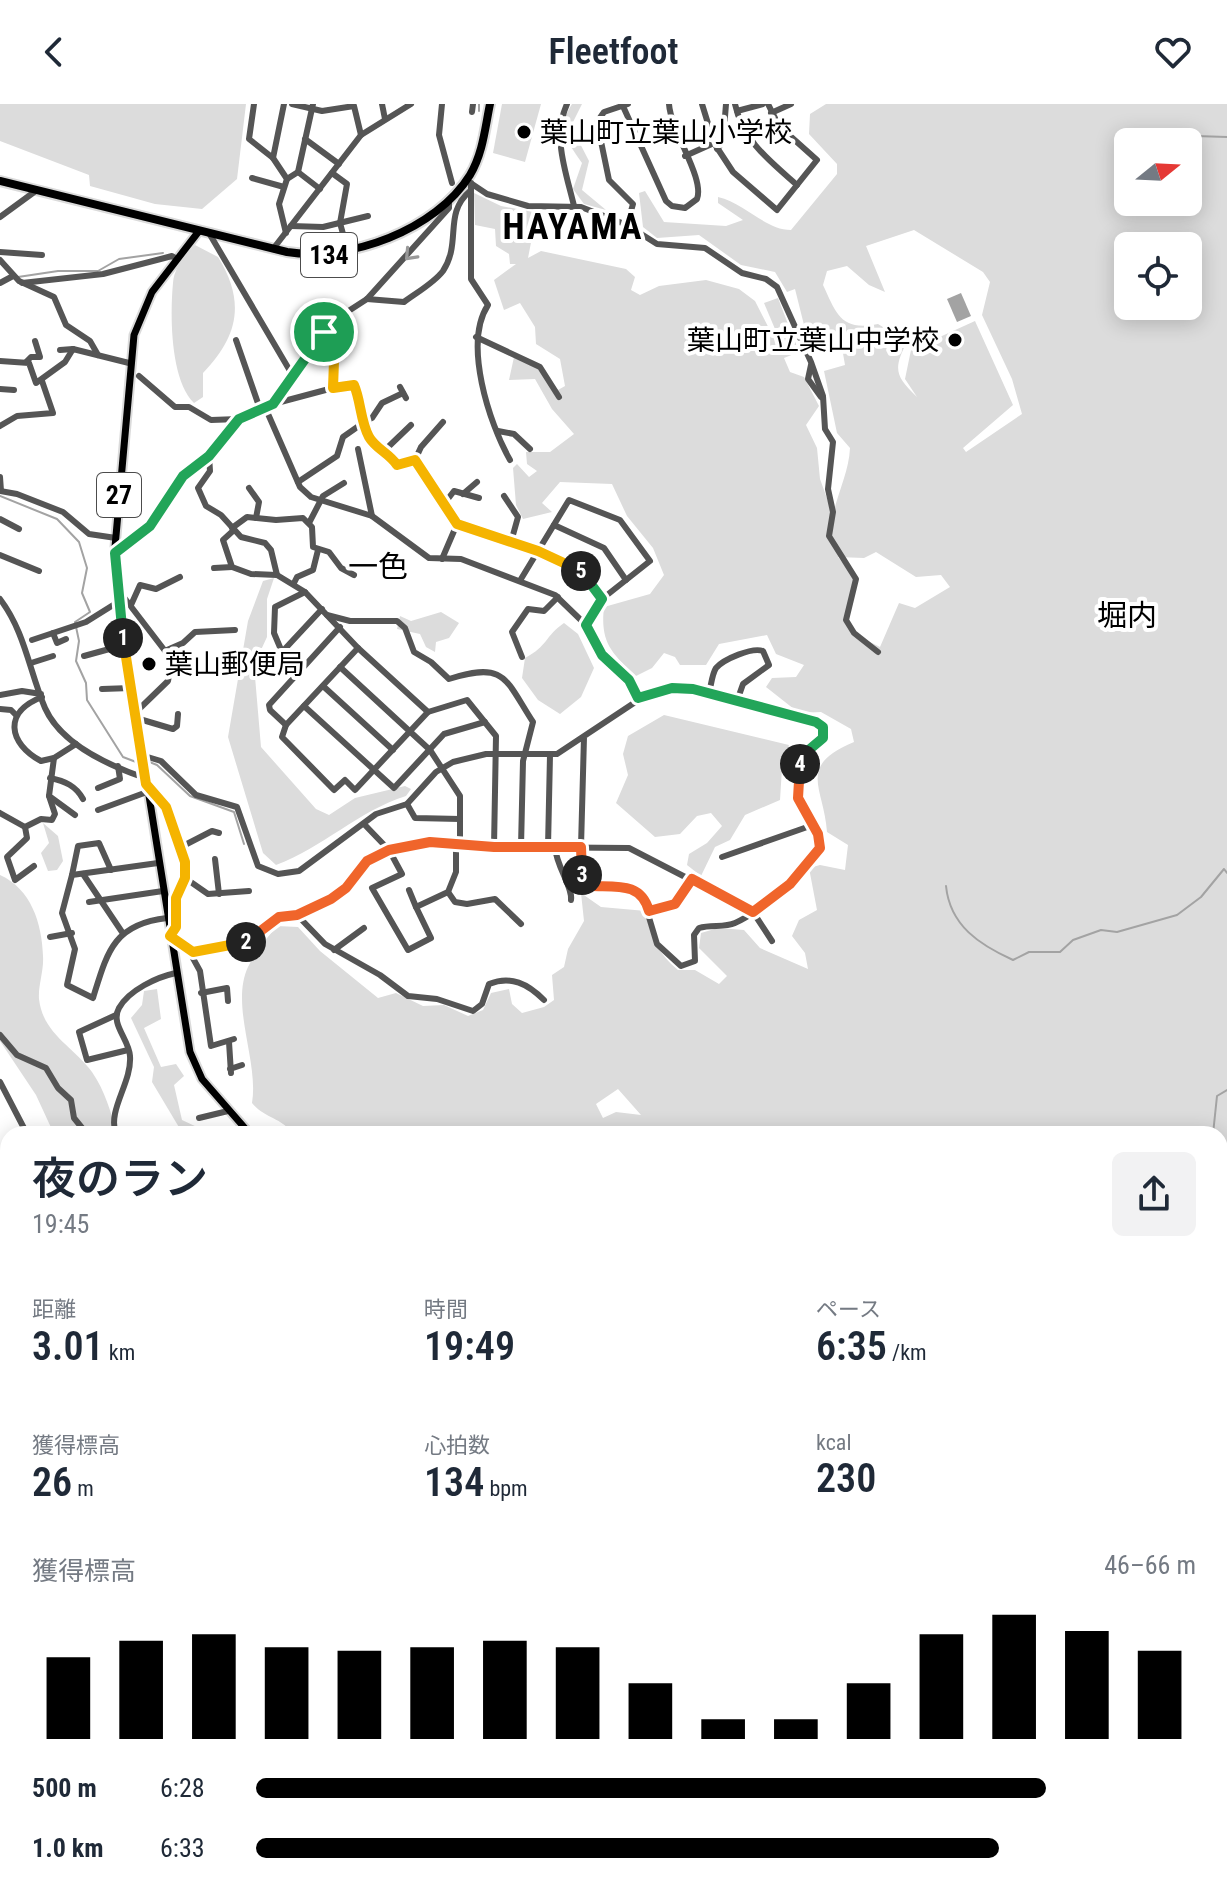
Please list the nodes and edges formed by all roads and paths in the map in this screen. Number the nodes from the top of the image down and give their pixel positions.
1 (254, 104) edge
2 (284, 104) edge
3 (292, 104) edge
4 (382, 104) edge
5 (410, 104) edge
6 (442, 104) edge
7 (490, 104) edge
8 (567, 104) edge
9 (669, 104) edge
10 (702, 104) edge
11 (726, 104) edge
12 (766, 104) edge
13 (791, 104) edge
14 (354, 105) edge
15 (624, 105) edge
16 (312, 106) edge
17 (736, 108) edge
18 (771, 113) junction
19 (385, 119) junction
20 (361, 135) junction
21 (305, 139) junction
22 (715, 146) junction
23 (685, 156) junction
24 (273, 158) junction
25 (339, 164) junction
26 (298, 172) junction
27 (332, 173) junction
28 (252, 178) dead end
29 (287, 179) junction
30 (0, 181) edge
31 (452, 183) dead end
32 (469, 185) junction
33 (797, 185) junction
34 (284, 187) junction
35 (320, 189) junction
36 (37, 190) junction
37 (449, 200) junction
38 (574, 206) junction
39 (368, 216) dead end
40 (0, 217) edge
41 (340, 223) junction
42 (627, 225) junction
43 (291, 226) junction
44 (199, 231) junction
45 (209, 233) junction
46 (286, 233) junction
47 (273, 249) junction
48 (0, 252) edge
49 (349, 252) junction
50 (42, 255) dead end
51 (177, 259) junction
52 (0, 261) edge
53 (13, 276) junction
54 (0, 283) edge
55 (22, 283) junction
56 (367, 299) junction
57 (324, 332) junction
58 (476, 337) junction
59 (236, 340) dead end
60 (35, 341) dead end
61 (73, 349) junction
62 (60, 350) dead end
63 (98, 356) junction
64 (0, 361) edge
65 (26, 362) junction
66 (129, 363) junction
67 (139, 376) dead end
68 (293, 376) junction
69 (42, 381) junction
70 (333, 388) junction
71 (0, 389) edge
72 (14, 390) dead end
73 (403, 393) dead end
74 (559, 397) dead end
75 (273, 404) junction
76 (262, 408) junction
77 (239, 419) junction
78 (443, 422) dead end
79 (363, 423) junction
80 (411, 425) dead end
81 (0, 426) edge
82 (498, 431) junction
83 (358, 449) dead end
84 (530, 449) dead end
85 (385, 450) junction
86 (209, 456) junction
87 (415, 460) junction
88 (510, 460) dead end
89 (0, 477) edge
90 (298, 482) junction
91 (477, 482) dead end
92 (344, 483) dead end
93 (249, 488) dead end
94 (1, 491) edge
95 (463, 494) junction
96 (504, 496) dead end
97 (479, 498) dead end
98 (320, 501) junction
99 (444, 504) junction
100 (372, 516) junction
101 (256, 518) junction
102 (0, 519) edge
103 (309, 523) junction
104 (457, 524) junction
105 (554, 525) junction
106 (19, 529) dead end
107 (233, 529) junction
108 (116, 538) junction
109 (511, 542) junction
110 (318, 550) junction
111 (537, 551) junction
112 (115, 553) junction
113 (0, 555) edge
114 (442, 559) junction
115 (232, 567) junction
116 (214, 568) dead end
117 (39, 571) dead end
118 (277, 575) junction
119 (354, 575) dead end
120 (180, 577) dead end
121 (521, 579) junction
122 (626, 580) junction
123 (294, 583) junction
124 (115, 586) junction
125 (305, 592) junction
126 (558, 597) junction
127 (0, 599) edge
128 (602, 599) junction
129 (118, 602) junction
130 (131, 605) junction
131 (324, 612) junction
132 (586, 625) junction
133 (340, 627) junction
134 (235, 630) dead end
135 (53, 633) junction
136 (66, 639) dead end
137 (32, 640) dead end
138 (124, 645) junction
139 (358, 648) junction
140 (167, 650) junction
141 (878, 652) dead end
142 (53, 656) dead end
143 (84, 656) dead end
144 (522, 657) dead end
145 (31, 663) junction
146 (340, 667) junction
147 (323, 686) junction
148 (131, 688) junction
149 (102, 689) dead end
150 (709, 693) junction
151 (0, 695) edge
152 (41, 696) junction
153 (638, 698) junction
154 (737, 701) junction
155 (304, 706) junction
156 (0, 709) edge
157 (428, 712) junction
158 (178, 714) dead end
159 (16, 715) junction
160 (136, 716) junction
161 (485, 722) junction
162 (286, 725) junction
163 (410, 732) junction
164 (584, 737) junction
165 (76, 744) junction
166 (393, 750) junction
167 (430, 750) junction
168 (496, 754) junction
169 (141, 755) junction
170 (523, 755) junction
171 (550, 755) junction
172 (54, 758) junction
173 (118, 766) junction
174 (442, 768) junction
175 (375, 770) junction
176 (50, 778) junction
177 (146, 785) junction
178 (98, 788) dead end
179 (49, 796) junction
180 (83, 799) dead end
181 (407, 804) junction
182 (98, 810) dead end
183 (0, 813) edge
184 (75, 815) dead end
185 (460, 819) junction
186 (364, 824) junction
187 (813, 825) junction
188 (25, 827) junction
189 (219, 833) dead end
190 (458, 845) junction
191 (181, 847) junction
192 (494, 847) junction
193 (521, 847) junction
194 (552, 847) junction
195 (581, 847) junction
196 (389, 850) junction
197 (722, 857) dead end
198 (215, 859) dead end
199 (158, 863) junction
200 (34, 866) dead end
201 (111, 870) junction
202 (83, 874) junction
203 (72, 875) junction
204 (185, 878) junction
205 (692, 879) junction
206 (409, 890) dead end
207 (163, 891) junction
208 (249, 891) dead end
209 (448, 892) junction
210 (219, 894) junction
211 (101, 900) junction
212 (571, 900) dead end
213 (89, 902) dead end
214 (416, 907) junction
215 (649, 911) junction
216 (753, 912) junction
217 (297, 915) junction
218 (167, 918) junction
219 (521, 924) dead end
220 (364, 928) dead end
221 (122, 932) junction
222 (72, 933) junction
223 (170, 936) junction
224 (50, 937) dead end
225 (772, 941) dead end
226 (334, 950) junction
227 (189, 951) junction
228 (176, 973) junction
229 (201, 993) junction
230 (544, 1000) dead end
231 (228, 1001) dead end
232 (116, 1015) junction
233 (0, 1035) edge
234 (128, 1050) junction
235 (242, 1065) dead end
236 (0, 1082) edge
237 (228, 1111) junction
238 (199, 1118) dead end
239 (23, 1126) edge
240 (80, 1126) edge
241 (115, 1126) edge
242 (242, 1126) edge

1 - 24 street
2 - 24 street
3 - 16 street
4 - 19 street
5 - 19 street
6 - 31 street
7 - 32 highway, 134
8 - 38 street
9 - 23 street
10 - 22 street
11 - 22 street
12 - 17 street
12 - 18 street
13 - 18 street
14 - 16 street
14 - 20 street
15 - 23 street
15 - 42 street
16 - 21 street
17 - 33 street
18 - 33 street
19 - 20 street
20 - 25 street
21 - 25 street
21 - 26 street
22 - 23 street
22 - 33 street
24 - 29 street
25 - 27 street
26 - 29 street
26 - 35 street
27 - 35 street
27 - 41 street
28 - 34 street
29 - 34 street
30 - 36 highway, 134
32 - 37 highway, 134
32 - 38 street
32 - 56 street
32 - 58 street
34 - 46 street
35 - 43 street
36 - 40 street
36 - 44 highway, 134
37 - 49 highway, 134
37 -> 56 street
38 - 42 street
39 - 41 street
41 - 43 street
41 - 49 street
42 - 141 street
43 - 46 street
44 - 45 highway, 134
44 - 51 main road, 27
45 - 47 highway, 134
45 - 68 street
46 - 47 street
47 - 49 highway, 134
48 - 50 street
51 - 55 street
51 - 66 main road, 27
52 - 53 street
53 - 54 street
53 - 55 street
55 - 63 street
56 - 57 street
57 - 68 street
57 - 70 street
58 - 74 street
58 - 82 street
59 - 76 street
60 - 65 street
61 - 62 street
61 - 63 street
61 - 69 street
63 - 66 street
64 - 65 street
65 - 69 street
66 - 108 main road, 27
67 - 77 street
68 - 75 street
69 - 81 street
70 - 75 street
70 - 79 street
71 - 72 street
73 - 79 street
75 - 76 street
76 - 77 street
76 - 90 street
77 - 86 street
78 - 87 street
79 - 85 street
79 - 90 street
80 - 85 street
82 - 84 street
82 - 88 street
83 - 100 street
85 - 87 street
86 - 107 street
86 - 112 street
87 - 99 street
89 - 94 street
90 - 98 street
91 - 95 street
92 - 98 street
93 - 101 street
94 - 108 street
95 - 97 street
95 - 99 street
96 - 109 street
98 - 100 street
98 - 103 street
99 - 104 street
100 - 114 street
101 - 103 street
101 - 107 street
102 - 106 street
103 - 110 street
104 - 109 street
104 - 114 street
105 - 111 street
105 - 122 street
105 - 122 street
107 - 115 street
107 - 118 street
108 - 112 main road, 27
109 - 111 street
110 - 119 street
110 - 123 street
111 - 121 street
111 - 128 street
112 - 124 main road, 27
113 - 117 street
114 - 121 street
115 - 116 street
115 - 118 street
118 - 123 street
120 - 130 street
121 - 126 street
122 - 128 street
123 - 125 street
124 - 129 main road, 27
124 - 130 street
125 - 131 street
125 - 131 street
126 - 132 street
126 - 144 street
127 - 145 street
128 - 132 street
129 - 135 street
129 - 138 main road, 27
130 - 140 street
131 - 133 street
131 - 170 street
132 - 153 street
133 - 139 street
133 - 162 street
134 - 140 street
135 - 136 street
135 - 137 street
138 - 143 street
138 - 148 main road, 27
139 - 146 street
139 - 157 street
140 - 160 street
142 - 145 street
145 - 152 street
146 - 147 street
146 - 163 street
147 - 155 street
147 - 166 street
148 - 149 street
148 - 160 main road, 27
150 - 153 street
150 - 154 street
150 - 154 street
151 - 152 street
152 - 159 street
152 - 165 street
153 - 164 street
154 - 187 street
155 - 162 street
155 - 175 street
156 - 159 street
157 - 161 street
157 - 163 street
158 - 160 street
159 - 172 street
160 - 169 main road, 27
161 - 167 street
161 - 168 street
162 - 175 street
163 - 166 street
163 - 167 street
164 - 171 street
164 - 195 street
165 - 172 street
165 - 173 street
166 - 175 street
167 - 174 street
167 - 175 street
168 - 170 street
168 - 174 street
168 - 192 street
169 - 177 main road, 27
169 - 186 street
170 - 171 street
170 - 193 street
171 - 194 street
172 - 176 street
173 - 177 street
173 - 178 street
174 - 181 street
174 - 185 street
176 - 179 street
176 - 180 street
177 - 182 street
177 - 191 street
177 - 199 main road, 27
179 - 184 street
179 - 188 street
181 - 185 street
181 - 186 street
183 - 188 street
185 - 190 street
186 - 196 street
187 - 197 street
187 - 216 street
188 - 200 street
189 - 191 street
190 - 192 street
190 - 196 street
190 - 209 street
191 - 204 street
192 - 193 street
193 - 194 street
194 - 195 street
194 - 212 street
195 - 205 street
195 - 215 street
196 - 214 street
196 - 217 street
198 - 210 street
199 - 201 street
199 - 207 main road, 27
201 - 202 street
201 - 203 street
202 - 203 street
202 - 211 street
203 - 222 street
204 - 210 street
204 - 223 street
205 - 215 street
205 - 216 street
206 - 214 street
207 - 211 street
207 - 218 main road, 27
208 - 210 street
209 - 214 street
209 - 219 street
211 - 213 street
211 - 221 street
215 - 216 street
216 - 225 street
217 - 226 street
217 - 227 street
218 - 221 street
218 - 223 main road, 27
220 - 226 street
221 - 222 street
222 - 224 street
223 - 227 street
223 - 228 main road, 27
226 - 230 street
227 - 229 street
228 - 232 street
228 - 237 main road, 27
229 - 231 street
229 - 235 street
232 - 234 street
232 - 234 street
233 - 240 street
234 - 241 street
236 - 239 street
237 - 238 street
237 - 242 main road, 27

